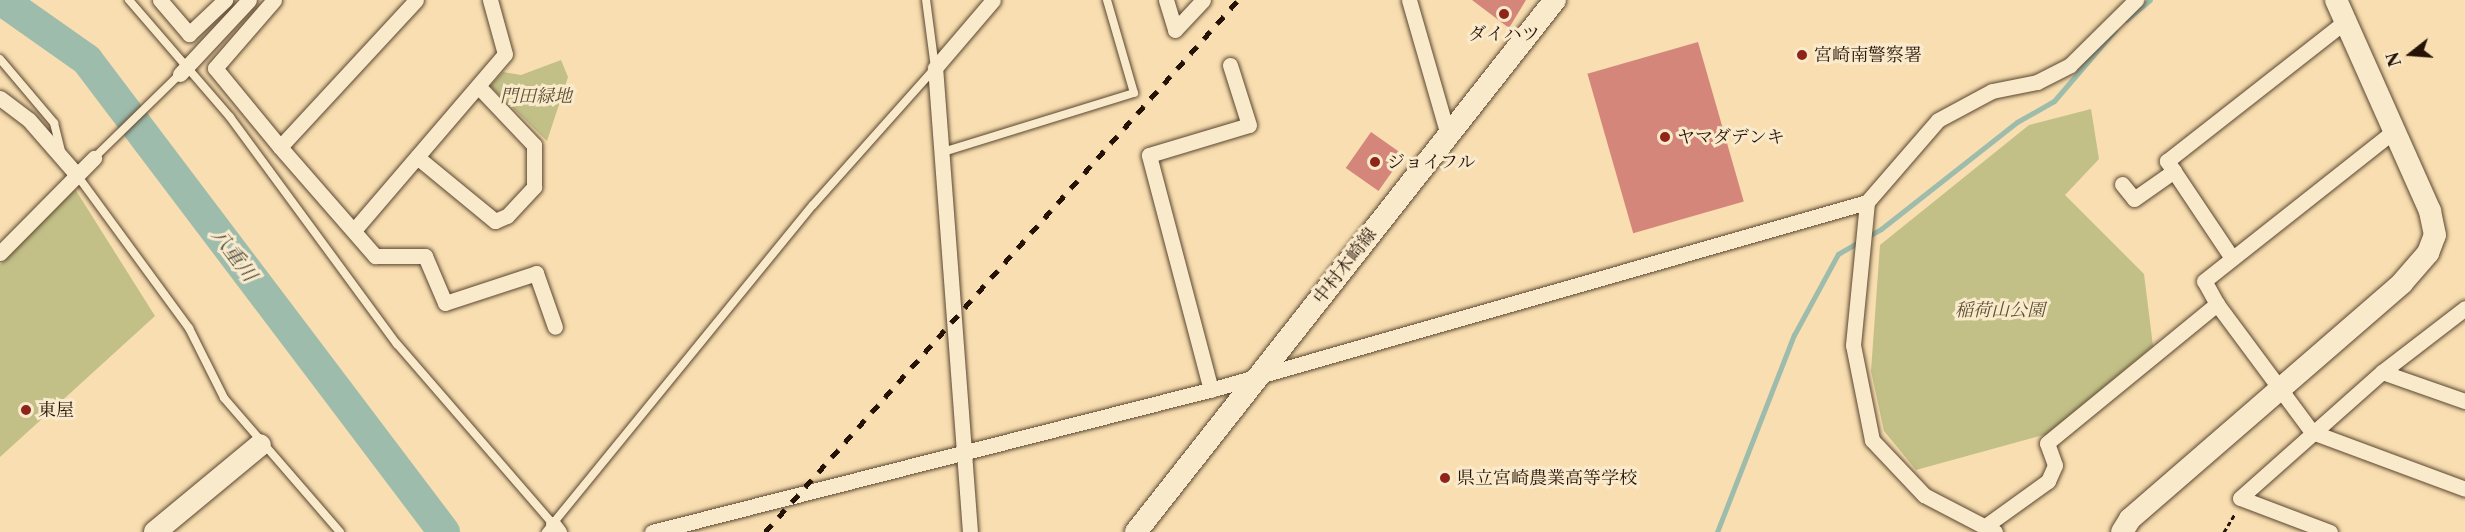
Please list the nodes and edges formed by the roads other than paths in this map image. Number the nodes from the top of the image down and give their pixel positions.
1 (129, 0) edge
2 (160, 0) edge
3 (225, 0) edge
4 (249, 0) edge
5 (274, 0) edge
6 (416, 0) edge
7 (490, 0) edge
8 (926, 0) edge
9 (993, 0) edge
10 (1107, 0) edge
11 (1166, 0) edge
12 (1203, 0) edge
13 (1409, 0) edge
14 (1555, 0) edge
15 (2136, 0) edge
16 (2336, 0) edge
17 (2344, 22) junction
18 (0, 59) edge
19 (1230, 65) dead end
20 (935, 68) junction
21 (184, 69) junction
22 (478, 86) junction
23 (0, 98) edge
24 (2393, 132) junction
25 (1448, 135) junction
26 (280, 147) junction
27 (940, 153) junction
28 (63, 155) junction
29 (417, 157) junction
30 (94, 158) joint
31 (2174, 171) junction
32 (77, 175) junction
33 (2122, 184) dead end
34 (1867, 202) junction
35 (355, 230) junction
36 (0, 254) edge
37 (2232, 258) junction
38 (2217, 304) junction
39 (2465, 308) edge
40 (555, 327) dead end
41 (2382, 372) junction
42 (1258, 377) junction
43 (2280, 389) junction
44 (1210, 390) junction
45 (2465, 401) edge
46 (2312, 432) junction
47 (260, 445) junction
48 (963, 450) junction
49 (2465, 489) edge
50 (552, 529) edge
51 (1990, 530) edge
52 (155, 532) edge
53 (340, 532) edge
54 (652, 532) edge
55 (969, 532) edge
56 (1136, 532) edge
57 (2122, 532) edge
58 (2330, 532) edge

1 - 21 lane
2 - 3 street
4 - 21 street
5 - 26 street
6 - 26 street
7 - 22 street
8 - 20 lane
9 - 20 street
10 - 27 lane
11 - 12 street
13 - 25 street
14 - 25 street, 中村木崎線
15 - 34 street
16 - 17 street
17 - 24 street
17 - 31 street
18 - 28 lane
19 - 44 street
20 - 27 street
20 - 50 lane
21 - 30 lane
21 - 50 lane
22 - 29 street
22 - 29 street
23 - 28 street
24 - 37 street
24 - 43 street
25 - 42 street, 中村木崎線
26 - 35 street
27 - 48 street
28 - 32 street
29 - 35 street
30 - 32 street
31 - 33 street
31 - 37 street
32 - 36 street
32 - 47 lane
34 - 42 street
34 - 51 street
35 - 40 street
37 - 38 street
38 - 43 street
38 - 51 street
39 - 41 street
41 - 45 street
41 - 46 street
42 - 44 street
42 - 56 street, 中村木崎線
43 - 46 street
43 - 57 street
44 - 48 street
46 - 49 street
46 - 58 street
47 - 52 street
47 - 53 lane
48 - 54 street
48 - 55 street

